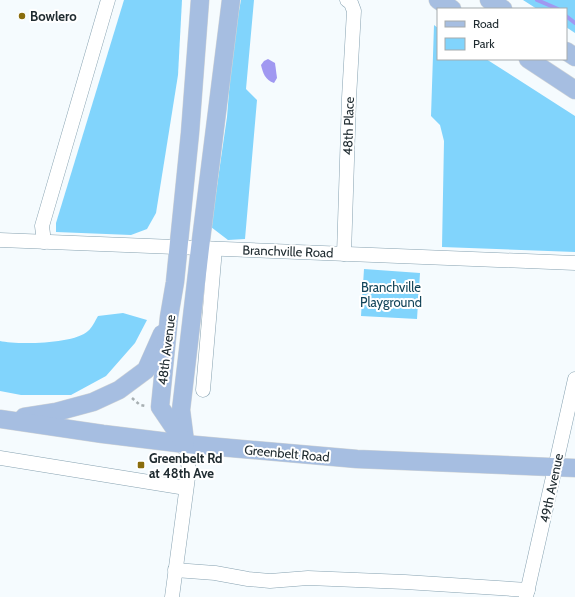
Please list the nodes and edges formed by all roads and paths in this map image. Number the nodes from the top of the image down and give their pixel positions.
1 (108, 0) edge
2 (200, 0) edge
3 (232, 0) edge
4 (347, 0) edge
5 (438, 0) edge
6 (489, 0) edge
7 (450, 8) edge
8 (501, 8) edge
9 (530, 60) edge
10 (575, 90) edge
11 (1, 240) edge
12 (44, 242) junction
13 (179, 247) junction
14 (207, 248) junction
15 (344, 254) junction
16 (575, 263) edge
17 (169, 317) junction
18 (575, 379) edge
19 (203, 390) dead end
20 (127, 394) dead end
21 (150, 406) dead end
22 (4, 419) edge
23 (185, 444) junction
24 (0, 458) edge
25 (555, 467) junction
26 (575, 468) edge
27 (186, 488) junction
28 (175, 570) junction
29 (527, 593) edge
30 (172, 597) edge

1 - 12 street
2 - 13 main road, 48th Avenue
3 - 14 main road, 48th Avenue
4 - 15 street, 48th Place
5 - 7 main road
6 - 8 main road
9 - 10 main road
11 - 12 street, Branchville Road
12 - 13 street, Branchville Road
13 - 14 street, Branchville Road
13 - 17 main road, 48th Avenue
14 - 15 street, Branchville Road
14 - 19 street
14 - 23 main road, 48th Avenue
15 - 16 street, Branchville Road
17 - 22 main road
17 - 23 main road, 48th Avenue
18 - 25 street, 49th Avenue
20 - 21 path
22 - 23 main road, Greenbelt Road
23 - 25 main road, Greenbelt Road
23 - 27 street, 48th Avenue
24 - 27 street
25 - 26 main road, Greenbelt Road
25 - 29 street, 49th Avenue
27 - 28 street, 48th Avenue
28 - 29 street
28 - 30 street, 48th Avenue

